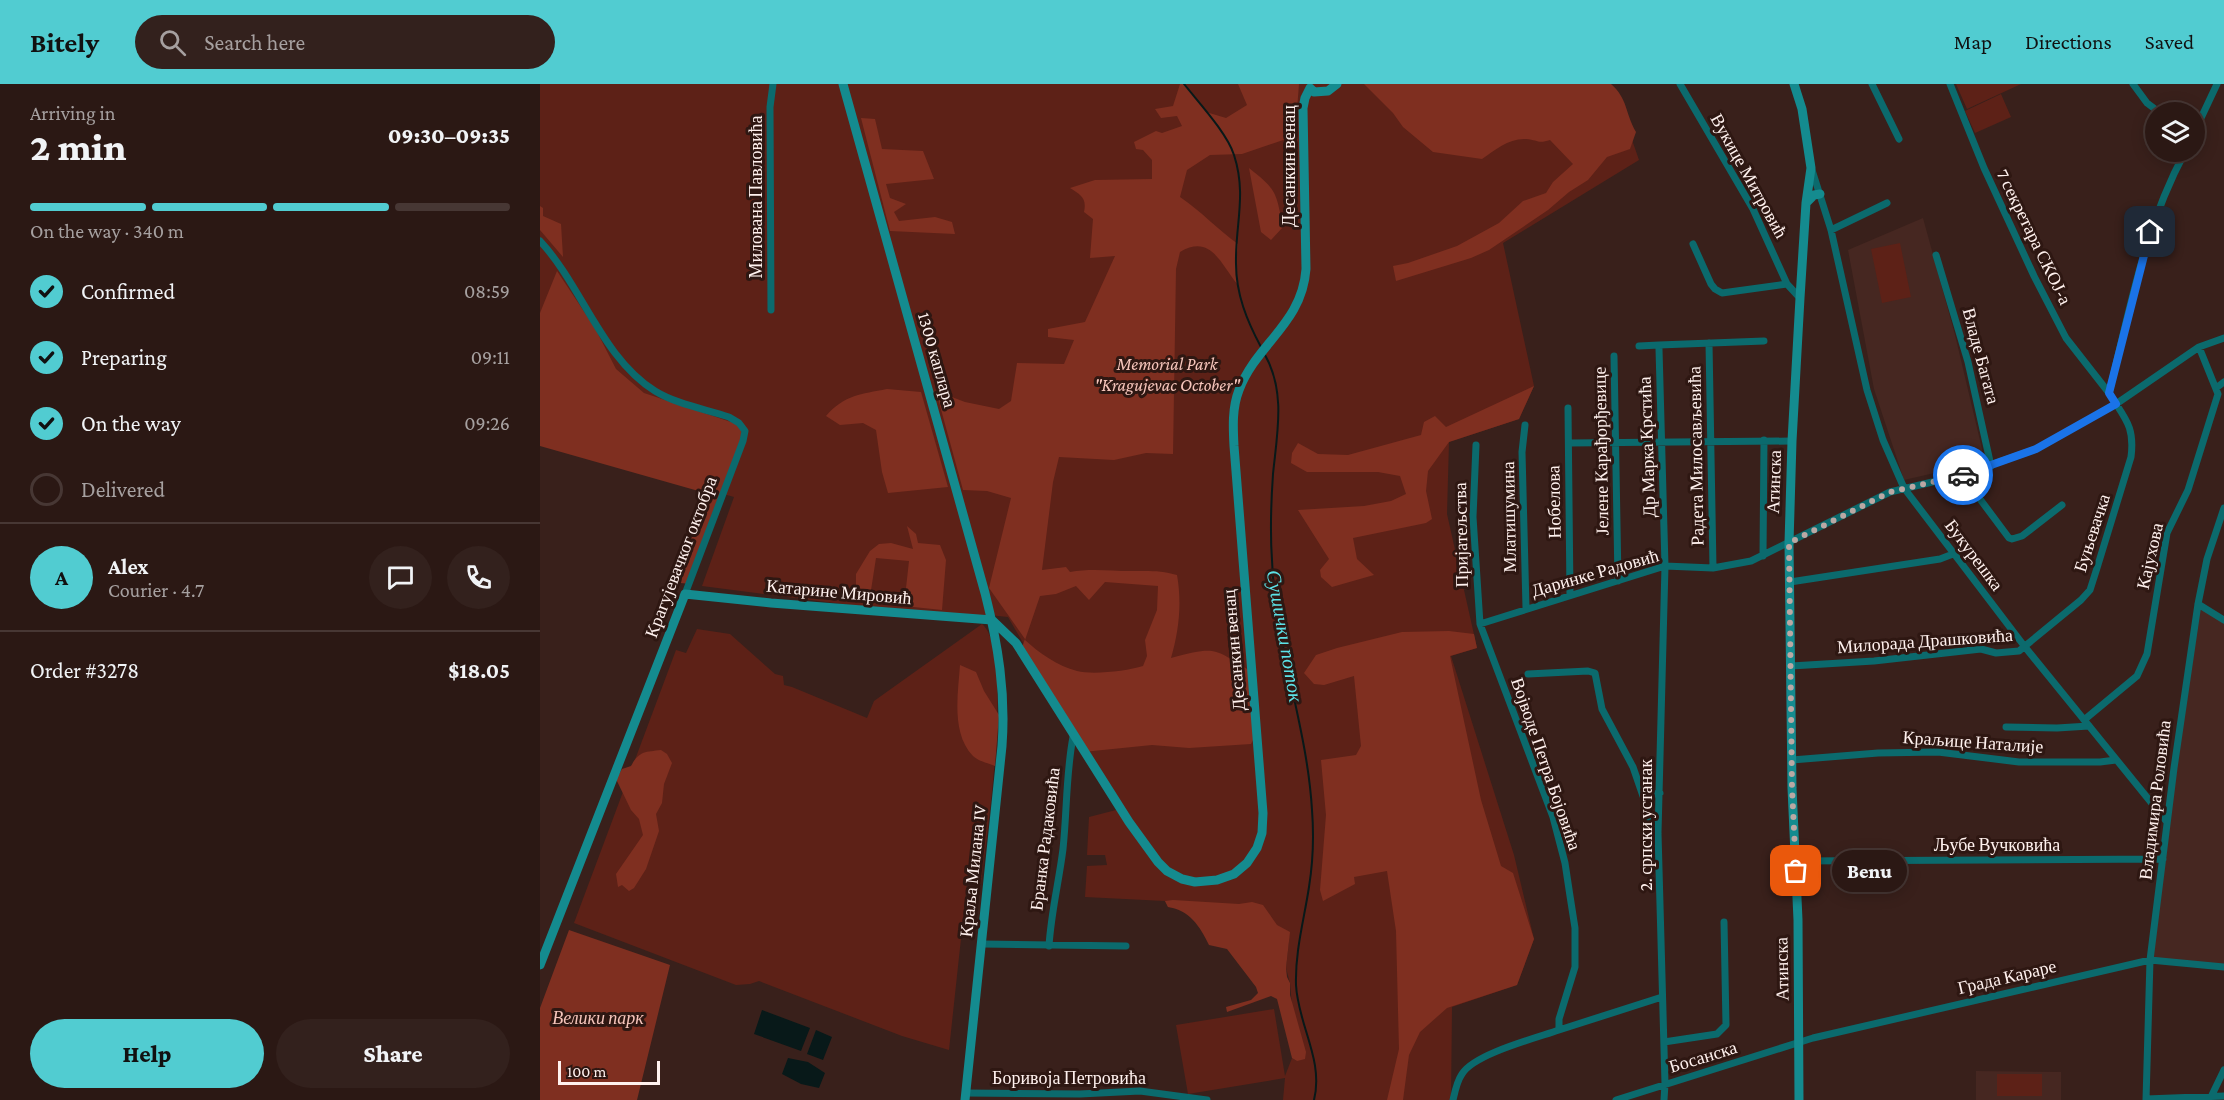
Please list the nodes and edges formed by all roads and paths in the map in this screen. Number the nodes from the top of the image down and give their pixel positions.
1 (773, 84) edge
2 (843, 84) edge
3 (1336, 84) edge
4 (1680, 84) edge
5 (1794, 84) edge
6 (1873, 84) edge
7 (1950, 84) edge
8 (2133, 84) edge
9 (2217, 84) edge
10 (1309, 86) edge
11 (2146, 102) edge
12 (2205, 110) edge
13 (1899, 140) dead end
14 (2180, 162) edge
15 (1811, 168) junction
16 (1820, 194) junction
17 (1887, 203) dead end
18 (1806, 204) junction
19 (1831, 230) junction
20 (540, 241) edge
21 (1693, 244) dead end
22 (1936, 255) dead end
23 (1786, 284) junction
24 (1800, 298) junction
25 (771, 310) dead end
26 (2224, 338) edge
27 (1764, 341) dead end
28 (1709, 343) junction
29 (1659, 345) junction
30 (1639, 346) dead end
31 (2199, 347) junction
32 (1614, 356) dead end
33 (2224, 382) edge
34 (2216, 388) junction
35 (2109, 393) junction
36 (2116, 404) junction
37 (1569, 408) dead end
38 (1525, 425) dead end
39 (1764, 440) junction
40 (1662, 441) junction
41 (1712, 441) junction
42 (1792, 441) junction
43 (1615, 442) junction
44 (1569, 443) junction
45 (1476, 445) dead end
46 (1991, 466) junction
47 (1962, 475) junction
48 (1904, 488) junction
49 (2062, 505) dead end
50 (2224, 508) edge
51 (1789, 543) junction
52 (1953, 555) junction
53 (1763, 556) junction
54 (1665, 566) junction
55 (1713, 568) junction
56 (1618, 581) junction
57 (1790, 582) junction
58 (685, 594) junction
59 (1570, 596) junction
60 (2198, 604) junction
61 (1526, 608) junction
62 (992, 620) junction
63 (2224, 620) edge
64 (1480, 624) junction
65 (1011, 637) junction
66 (998, 645) junction
67 (2025, 647) junction
68 (1791, 666) junction
69 (1528, 674) dead end
70 (2086, 723) junction
71 (2006, 727) dead end
72 (1073, 737) junction
73 (1792, 760) junction
74 (2116, 760) junction
75 (1660, 793) junction
76 (1643, 796) junction
77 (2167, 822) junction
78 (1658, 833) junction
79 (2163, 859) junction
80 (1796, 861) junction
81 (1724, 922) dead end
82 (982, 944) junction
83 (1049, 946) junction
84 (1126, 946) dead end
85 (2150, 960) junction
86 (540, 965) edge
87 (2224, 968) edge
88 (1662, 997) junction
89 (1558, 1030) junction
90 (1664, 1042) junction
91 (1800, 1042) junction
92 (2224, 1070) edge
93 (1665, 1084) junction
94 (966, 1096) edge
95 (2224, 1096) edge
96 (2211, 1097) junction
97 (2146, 1099) edge
98 (1207, 1100) edge
99 (1453, 1100) edge
100 (1616, 1100) edge
101 (1664, 1100) edge
102 (1799, 1100) edge

1 - 25 street, Милована Павловића
2 - 62 street, 1300 каплара
3 - 10 street
4 - 23 street, Вукице Митровић
5 - 15 street, Атинска
6 - 13 street
7 - 35 street, 7 секретара СКОЈ-а
8 - 11 street
9 - 12 street
10 - 72 street, Десанкин венац
14 - 35 street
15 - 16 street, Букурешка
15 - 18 street, Атинска
16 - 18 street
16 - 19 street, Букурешка
17 - 19 street
18 - 24 street, Атинска
19 - 48 street, Букурешка
20 - 58 street, Крагујевачког октобра
21 - 23 street
22 - 46 street, Владе Багата
23 - 24 street, Вукице Митровић
24 - 42 street, Атинска
26 - 31 street, Даринке Радовић
27 - 28 street
28 - 29 street
28 - 41 street, Радета Милосављевића
29 - 30 street
29 - 40 street, Др Марка Крстића
31 - 34 street
31 - 36 street, Даринке Радовић
32 - 43 street, Јелене Карађорђевице
33 - 34 street
34 - 70 street, Кајухова
35 - 36 street, 7 секретара СКОЈ-а
36 - 46 street, Даринке Радовић
36 - 67 street, Буњевачка
37 - 44 street, Нобелова
38 - 61 street, Млатишумина
39 - 41 street
39 - 42 street
39 - 53 street
40 - 41 street
40 - 43 street
40 - 54 street, Др Марка Крстића
41 - 55 street, Радета Милосављевића
42 - 51 street, Атинска
43 - 44 street
43 - 56 street, Јелене Карађорђевице
44 - 59 street, Нобелова
45 - 64 street, Пријатељства
46 - 47 street, Даринке Радовић
47 - 48 street, Даринке Радовић
47 - 49 street
48 - 51 street, Даринке Радовић
48 - 52 street, Букурешка
50 - 60 street, Владимира Роловића
51 - 53 street, Даринке Радовић
51 - 57 street, Атинска
52 - 57 street
52 - 67 street, Букурешка
53 - 55 street, Даринке Радовић
54 - 55 street, Даринке Радовић
54 - 56 street, Даринке Радовић
54 - 75 street, 2. српски устанак
56 - 59 street, Даринке Радовић
57 - 68 street, Атинска
58 - 62 street, Катарине Мировић
58 - 86 street, Крагујевачког октобра
59 - 61 street, Даринке Радовић
60 - 63 street
60 - 77 street, Владимира Роловића
61 - 64 street, Даринке Радовић
62 - 65 street, Десанкин венац
62 - 66 street, 1300 каплара
64 - 89 street, Војводе Петра Бојовића
65 - 66 street
65 - 72 street, Десанкин венац
66 - 82 street, Краља Милана IV
67 - 68 street, Милорада Драшковића
67 - 70 street, Букурешка
68 - 73 street, Атинска
69 - 76 street
70 - 71 street
70 - 74 street, Букурешка
72 - 83 street, Бранка Радаковића
73 - 74 street, Краљице Наталије
73 - 80 street, Атинска
74 - 77 street, Букурешка
75 - 76 street
75 - 78 street, 2. српски устанак
76 - 78 street
77 - 79 street, Владимира Роловића
78 - 88 street, 2. српски устанак
79 - 80 street, Љубе Вучковића
79 - 85 street, Владимира Роловића
80 - 91 street, Атинска
81 - 90 street
82 - 83 street
82 - 94 street, Краља Милана IV
83 - 84 street
85 - 87 street, Града Караре
85 - 91 street, Града Караре
85 - 97 street, Владимира Роловића
88 - 89 street
88 - 90 street, 2. српски устанак
89 - 99 street
90 - 93 street, 2. српски устанак
91 - 93 street, Босанска
91 - 102 street, Атинска
92 - 96 street
93 - 100 street, Босанска
93 - 101 street, 2. српски устанак
94 - 98 street, Боривоја Петровића
95 - 96 street
96 - 97 street

